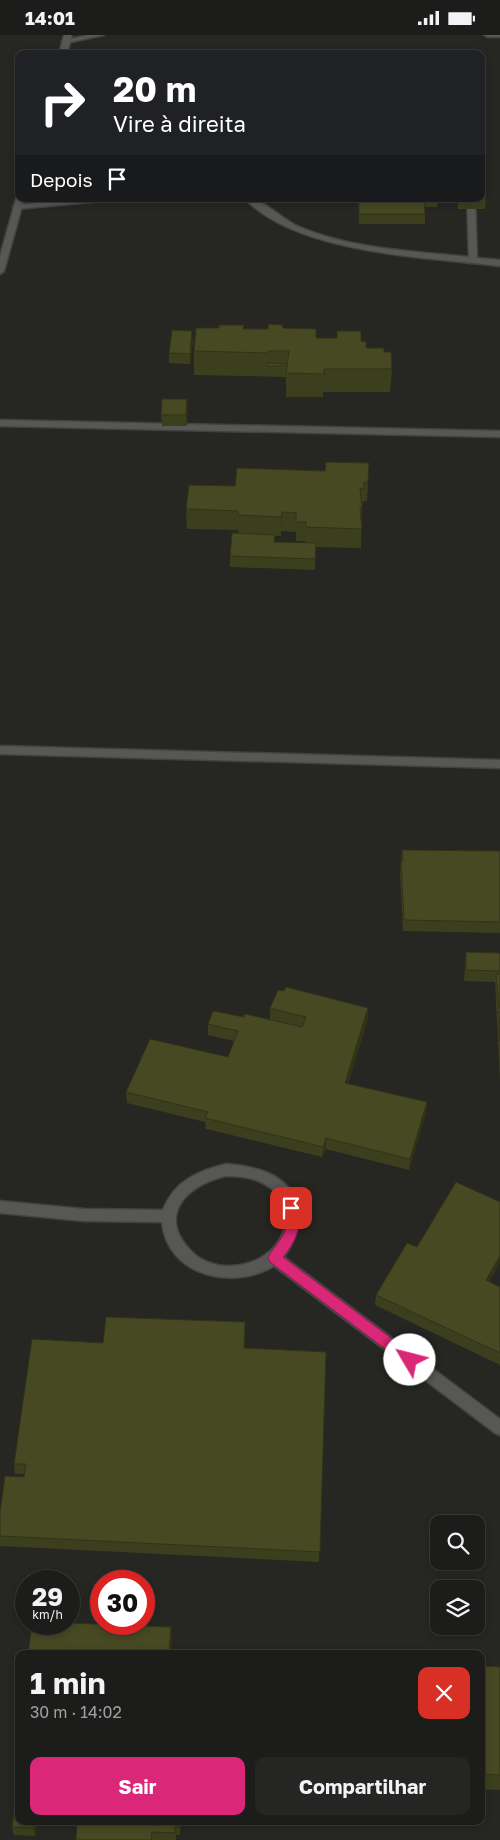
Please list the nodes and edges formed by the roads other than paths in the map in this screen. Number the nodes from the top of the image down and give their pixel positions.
1 (100, 35) edge
2 (488, 35) edge
3 (500, 35) edge
4 (67, 38) edge
5 (40, 202) edge
6 (254, 202) edge
7 (471, 202) edge
8 (19, 203) edge
9 (474, 260) junction
10 (500, 263) edge
11 (0, 271) edge
12 (0, 423) edge
13 (500, 434) edge
14 (2, 750) edge
15 (500, 764) edge
16 (0, 1207) edge
17 (169, 1215) junction
18 (274, 1258) junction
19 (500, 1428) edge

1 - 4 street
2 - 3 street
5 - 8 street
6 - 9 street
7 - 9 street
8 - 11 street
9 - 10 street
12 - 13 street
14 - 15 street
16 - 17 street
17 - 18 street
17 - 18 street
18 - 19 street

